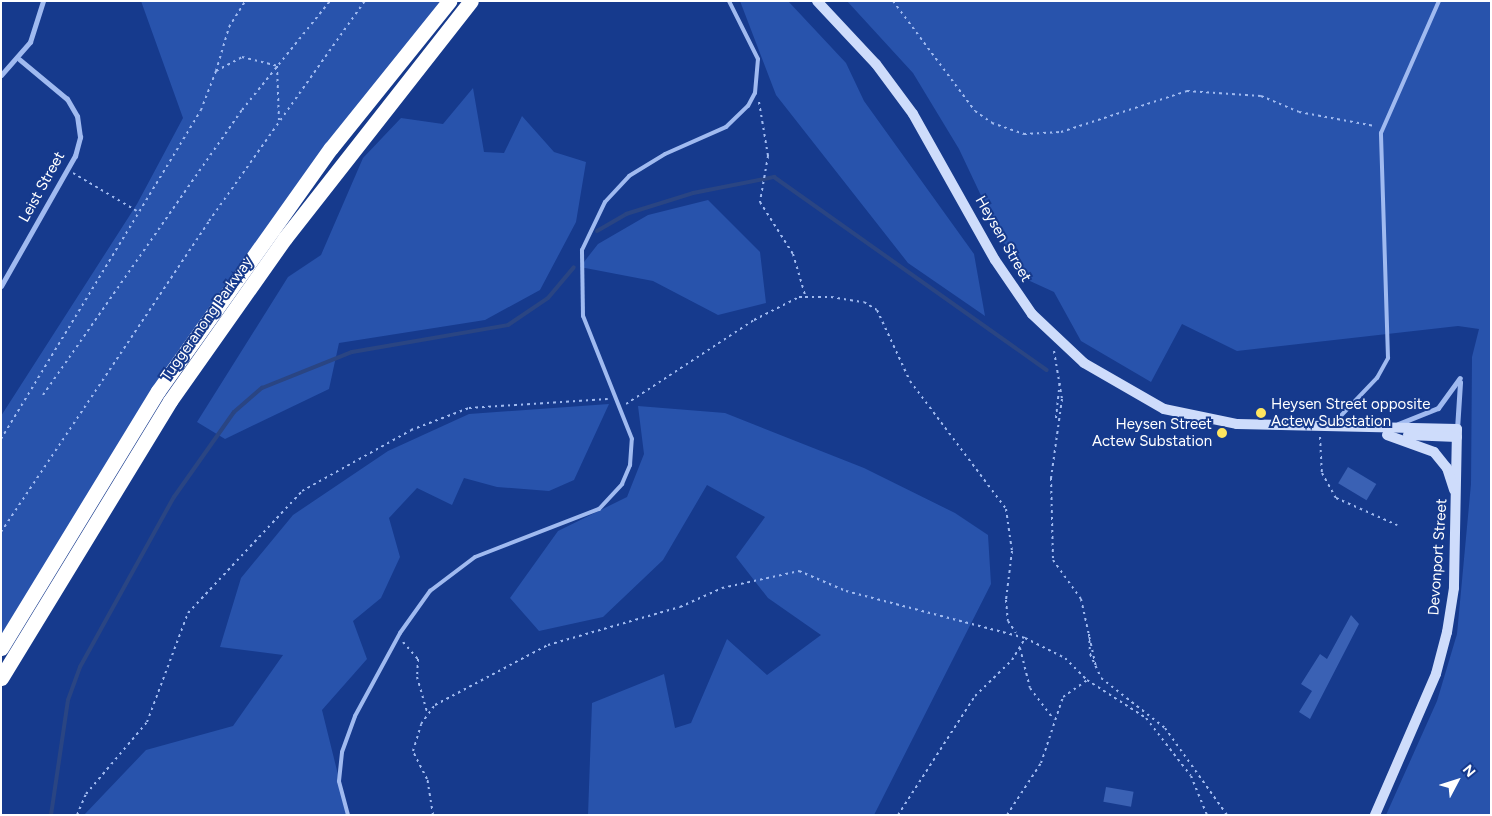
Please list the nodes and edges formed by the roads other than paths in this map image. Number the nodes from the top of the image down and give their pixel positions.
1 (43, 1) edge
2 (449, 1) edge
3 (471, 1) edge
4 (729, 1) edge
5 (817, 1) edge
6 (1440, 1) edge
7 (19, 59) junction
8 (1, 75) edge
9 (1, 286) edge
10 (1395, 424) junction
11 (1325, 427) junction
12 (1370, 429) junction
13 (1457, 433) junction
14 (1387, 434) junction
15 (1457, 513) junction
16 (1, 648) edge
17 (1, 678) edge
18 (348, 815) edge
19 (1375, 815) edge

1 - 7 street
2 - 16 highway, Tuggeranong Parkway
3 - 17 highway, Tuggeranong Parkway
4 - 18 lane
5 - 11 main road, Heysen Street
6 - 11 lane
7 - 8 street
7 - 9 street, Leist Street
10 - 12 main road, Heysen Street
10 - 13 main road, Heysen Street
10 - 13 street, Devonport Street
11 - 12 main road, Heysen Street
12 - 14 main road, Heysen Street
13 - 14 main road, Heysen Street
13 - 15 main road, Devonport Street
14 - 15 main road
15 - 19 main road, Devonport Street

